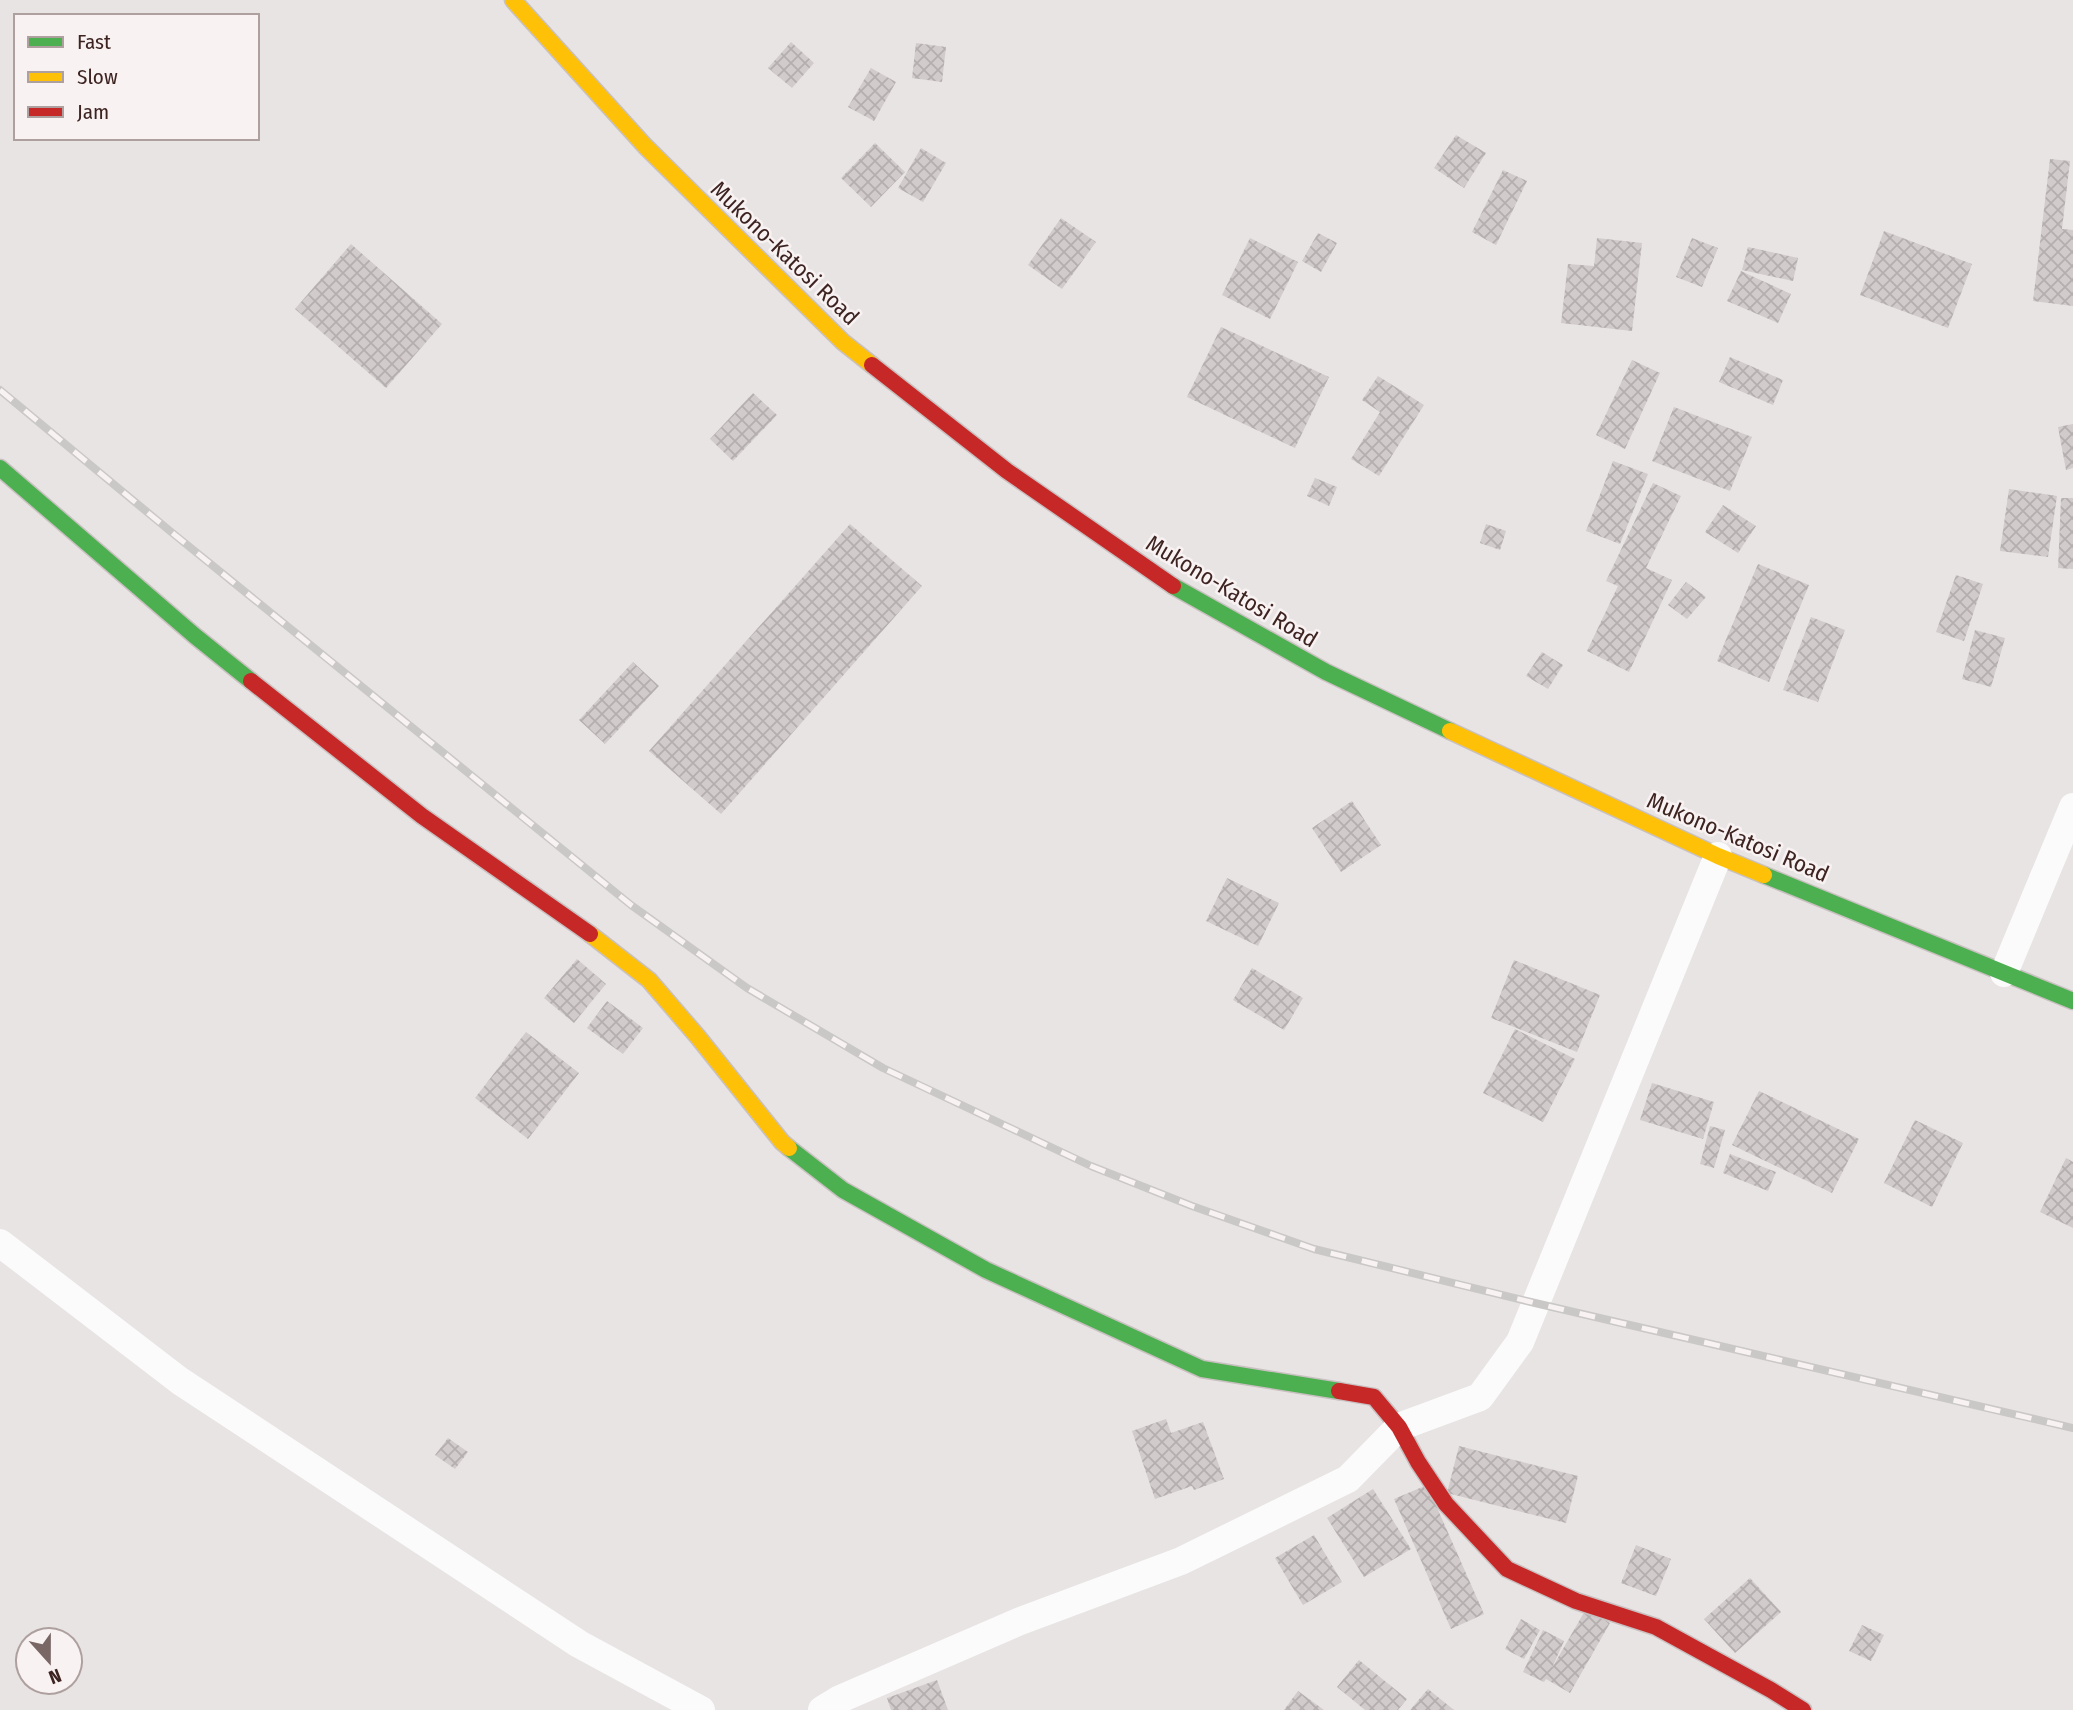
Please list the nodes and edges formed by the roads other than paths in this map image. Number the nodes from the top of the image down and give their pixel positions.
1 (513, 0) edge
2 (0, 468) edge
3 (2073, 807) edge
4 (1718, 856) junction
5 (2004, 973) junction
6 (2073, 1001) edge
7 (0, 1243) edge
8 (1399, 1427) junction
9 (701, 1710) edge
10 (822, 1710) edge
11 (1803, 1710) edge

1 - 4 street, Mukono-Katosi Road
2 - 8 street
3 - 5 street
4 - 5 street, Mukono-Katosi Road
4 - 8 street
5 - 6 street, Mukono-Katosi Road
7 - 9 street
8 - 10 street
8 - 11 street

